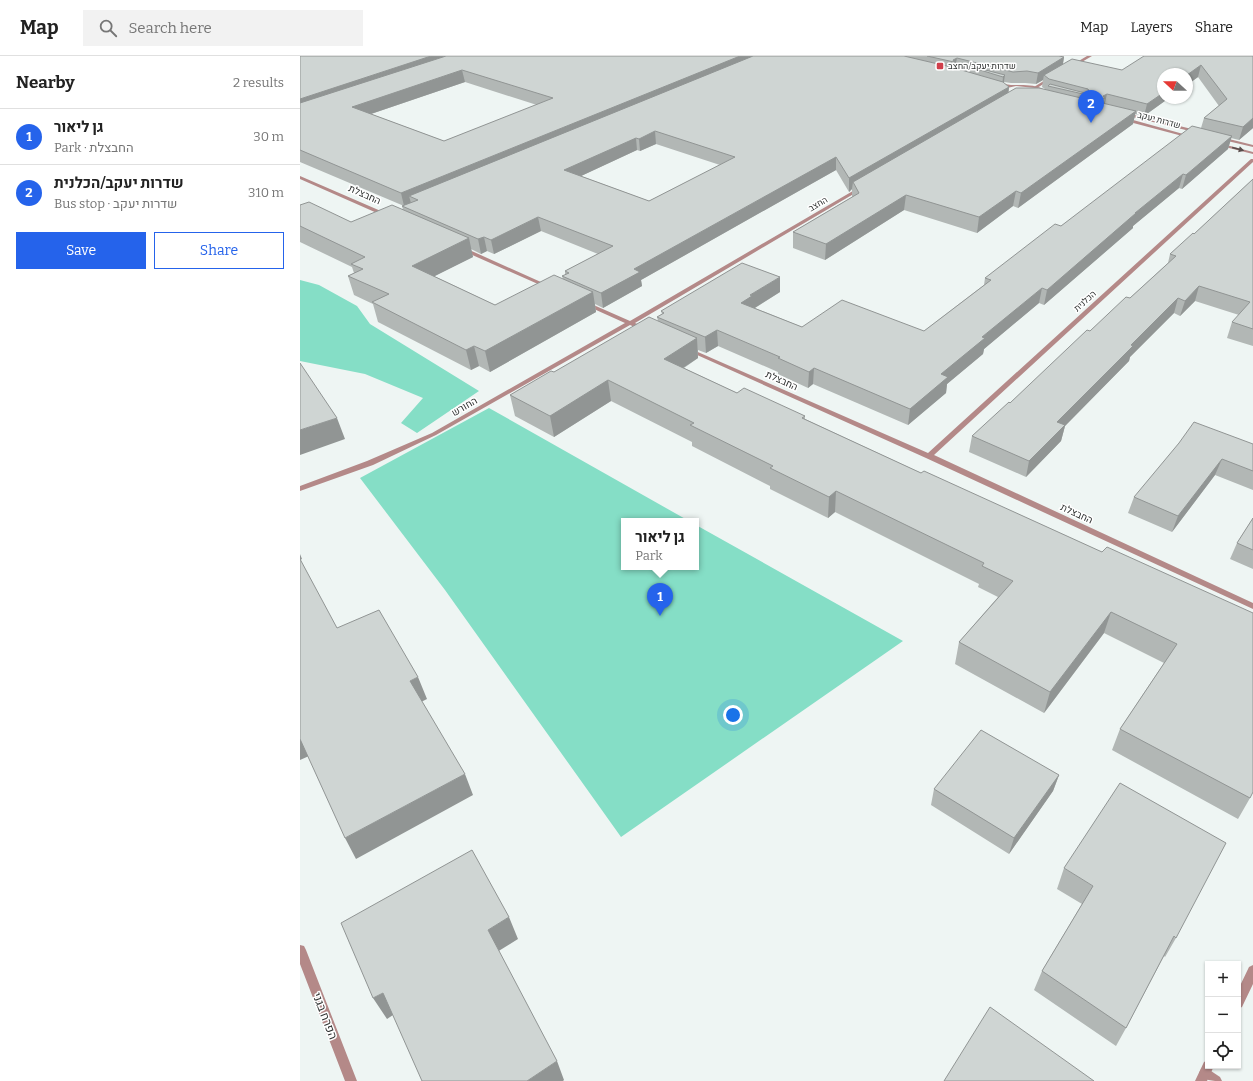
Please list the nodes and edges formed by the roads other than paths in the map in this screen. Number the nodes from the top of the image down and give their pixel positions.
1 (1090, 56) edge
2 (1070, 68) edge
3 (1056, 75) edge
4 (988, 80) edge
5 (1011, 86) junction
6 (1036, 87) junction
7 (995, 89) edge
8 (1003, 92) junction
9 (1045, 93) junction
10 (1053, 95) edge
11 (1015, 98) junction
12 (1038, 99) junction
13 (1045, 100) edge
14 (1008, 102) edge
15 (1121, 113) edge
16 (1121, 119) edge
17 (1206, 134) edge
18 (1214, 136) edge
19 (1199, 139) edge
20 (1214, 143) edge
21 (1253, 146) edge
22 (1253, 153) edge
23 (1253, 160) edge
24 (300, 176) edge
25 (864, 187) edge
26 (396, 216) edge
27 (455, 245) edge
28 (557, 291) edge
29 (579, 300) edge
30 (630, 323) junction
31 (652, 333) edge
32 (681, 346) edge
33 (929, 456) junction
34 (300, 489) edge
35 (1253, 606) edge
36 (300, 950) edge
37 (1253, 971) edge
38 (1241, 997) edge
39 (1205, 1074) edge
40 (351, 1081) edge
41 (1216, 1081) edge

1 - 2 street
3 - 6 street
4 - 5 street
5 - 6 street
5 - 8 street
6 - 9 street
7 - 8 street
8 - 11 street
9 - 10 street
9 - 12 street
11 - 12 street
11 - 14 street
12 - 13 street
15 - 17 street, שדרות יעקב
16 - 19 street, שדרות יעקב
18 - 21 street
20 -> 22 street
23 - 33 street, הכלנית
24 - 26 street, החבצלת
25 - 30 street, החצב
27 - 28 street
29 - 30 street
30 - 31 street
30 - 34 street, החורש
32 - 33 street, החבצלת
33 - 35 street, החבצלת
36 - 40 street, הפרח בגני
37 - 38 street
39 - 41 street

